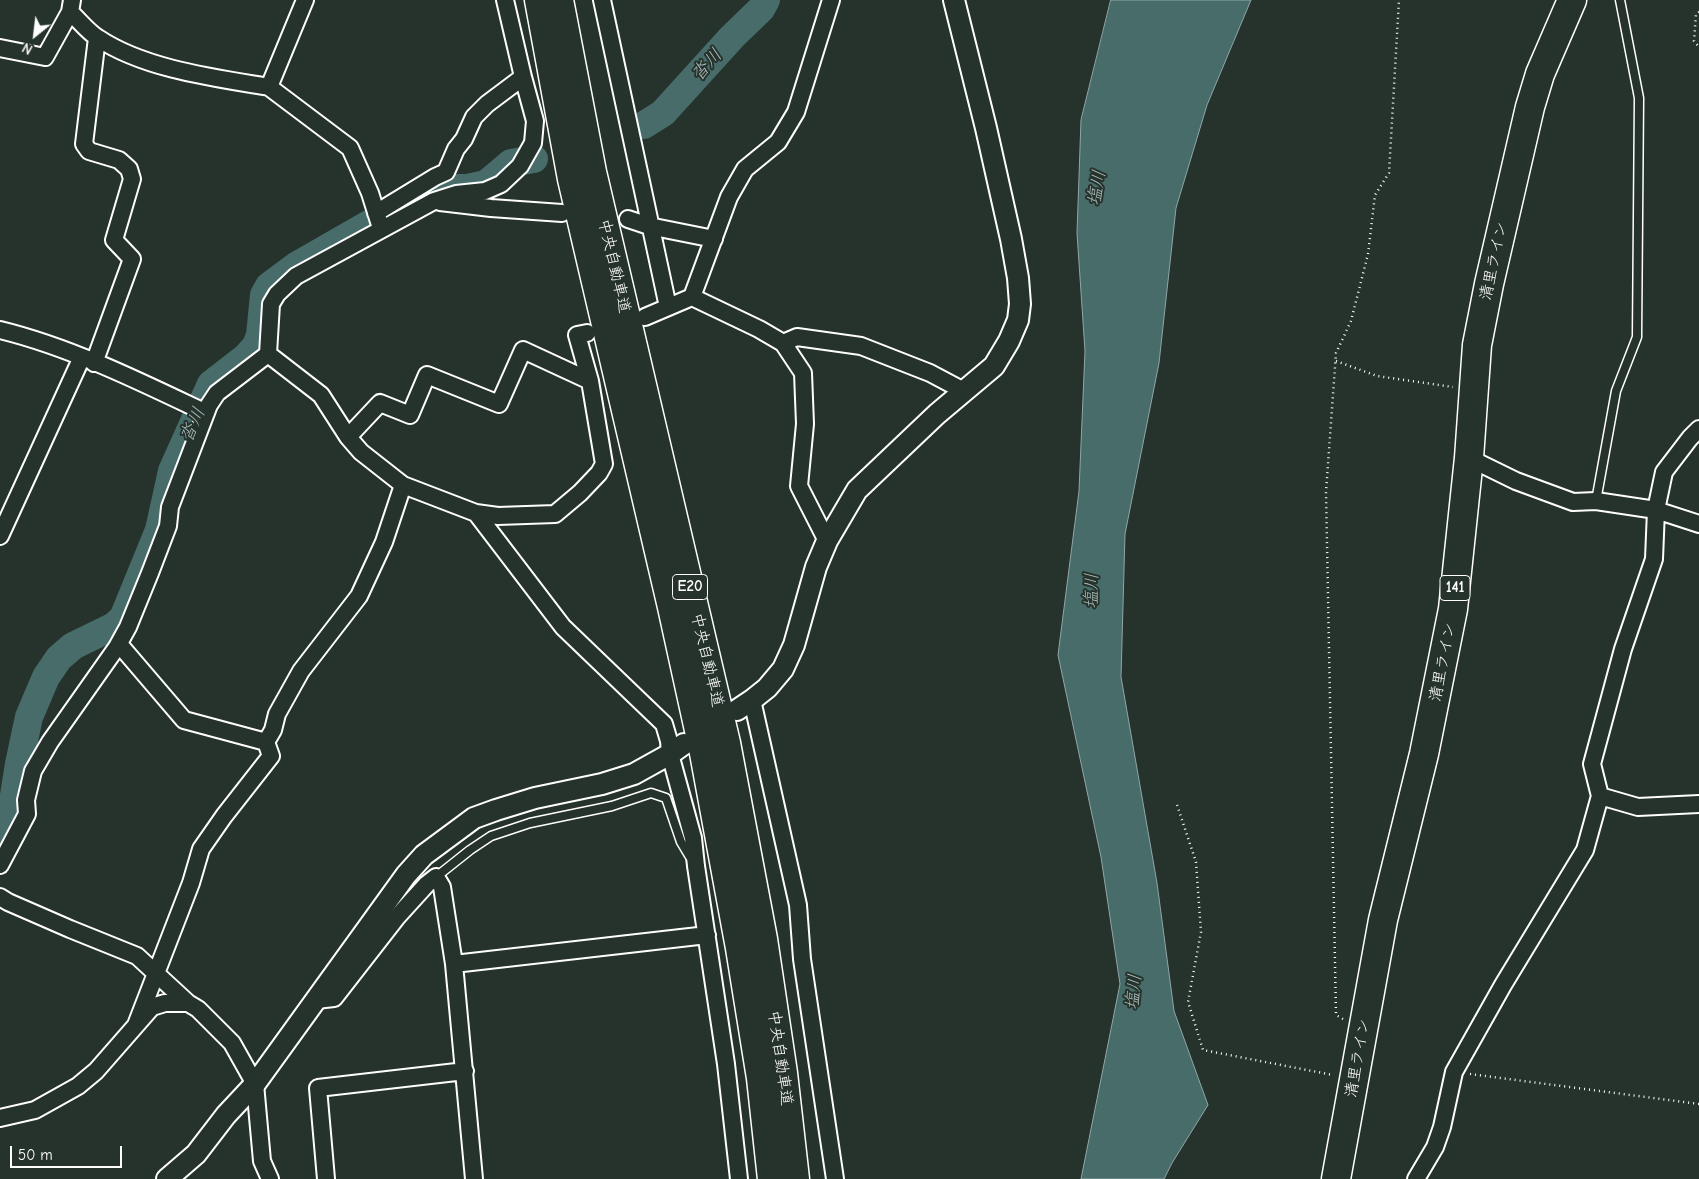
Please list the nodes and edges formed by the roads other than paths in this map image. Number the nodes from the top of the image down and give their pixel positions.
1 (305, 0) edge
2 (505, 0) edge
3 (539, 0) edge
4 (559, 0) edge
5 (602, 0) edge
6 (831, 0) edge
7 (954, 0) edge
8 (1572, 0) edge
9 (1620, 0) edge
10 (71, 6) edge
11 (97, 38) junction
12 (0, 48) edge
13 (523, 77) junction
14 (269, 87) junction
15 (405, 196) junction
16 (429, 204) junction
17 (562, 213) dead end
18 (628, 219) dead end
19 (379, 221) junction
20 (650, 226) junction
21 (714, 238) junction
22 (692, 297) junction
23 (668, 308) junction
24 (645, 317) dead end
25 (0, 330) edge
26 (587, 333) dead end
27 (784, 342) junction
28 (268, 354) junction
29 (88, 360) junction
30 (590, 381) junction
31 (964, 391) junction
32 (206, 413) junction
33 (1699, 429) edge
34 (348, 437) junction
35 (1469, 458) junction
36 (403, 485) junction
37 (1596, 501) junction
38 (1656, 510) junction
39 (476, 514) junction
40 (1699, 524) edge
41 (0, 536) edge
42 (827, 541) junction
43 (119, 644) junction
44 (745, 705) joint
45 (266, 742) junction
46 (677, 749) junction
47 (1600, 796) junction
48 (1699, 804) edge
49 (0, 865) edge
50 (696, 866) junction
51 (436, 877) junction
52 (0, 897) edge
53 (707, 935) junction
54 (454, 964) junction
55 (157, 973) junction
56 (316, 1000) junction
57 (188, 1002) junction
58 (136, 1025) junction
59 (465, 1071) junction
60 (255, 1084) junction
61 (0, 1118) edge
62 (167, 1179) edge
63 (270, 1179) edge
64 (326, 1179) edge
65 (474, 1179) edge
66 (739, 1179) edge
67 (772, 1179) edge
68 (795, 1179) edge
69 (835, 1179) edge
70 (1336, 1179) edge
71 (1416, 1179) edge

1 - 14 street
2 - 13 street
3 - 67 highway, 中央自動車道 / E20
4 - 68 highway, 中央自動車道 / E20
5 - 20 street
6 - 21 street
7 - 31 street
8 - 35 highway, 清里ライン / 141
9 - 37 lane
10 - 11 street
10 - 12 street
11 - 14 street
11 - 29 street
13 - 15 street
13 - 16 street
14 - 19 street
15 - 16 street
15 - 19 street
16 - 17 street
16 - 19 street
18 - 20 street
19 - 28 street
20 - 21 street
20 - 23 street
21 - 22 street
22 - 23 street
22 - 27 street
23 - 24 street
25 - 29 street
26 - 30 street
27 - 31 street
27 - 42 street
28 - 32 street
28 - 34 street
29 - 32 street
29 - 41 street
30 - 34 street
30 - 39 street
31 - 42 street
32 - 43 street
33 - 38 street
34 - 36 street
35 - 37 street
35 - 70 highway, 清里ライン / 141
36 - 39 street
36 - 45 street
37 - 38 street
38 - 40 street
38 - 47 street
39 - 46 street
42 - 44 street
43 - 45 street
43 - 49 street
44 - 69 street
45 - 55 street
46 - 50 street
46 - 56 street
47 - 48 street
47 - 71 street
50 - 51 lane
50 - 53 street
51 - 54 street
51 - 56 street
52 - 55 street
53 - 54 street
53 - 66 street
54 - 59 street
55 - 57 street
55 - 58 street
56 - 60 street
57 - 58 street
57 - 60 street
58 - 61 street
59 - 64 street
59 - 65 street
60 - 62 street
60 - 63 street

